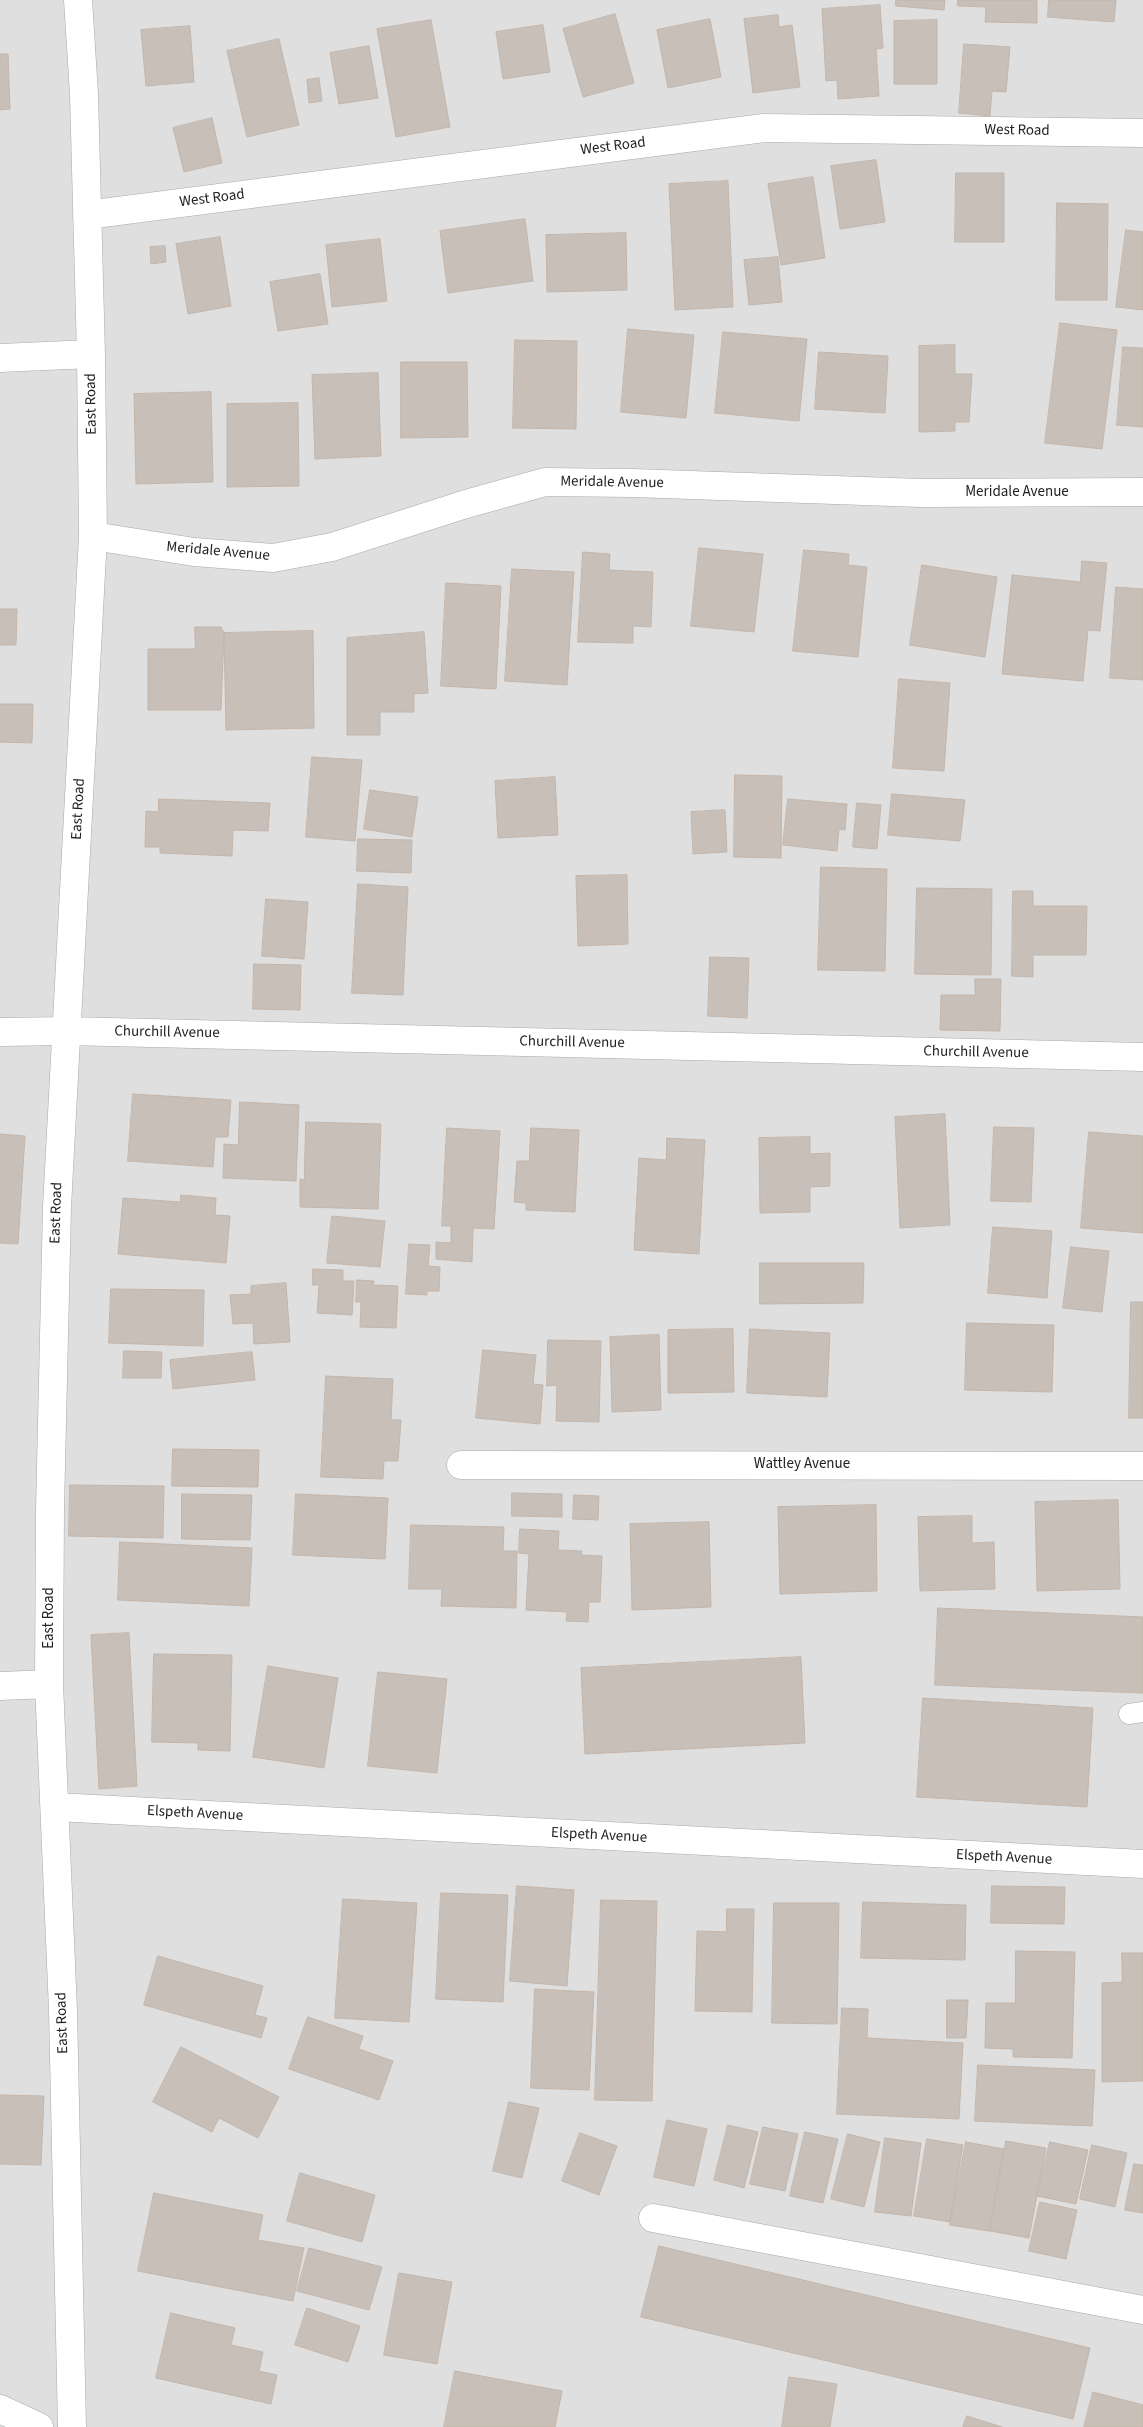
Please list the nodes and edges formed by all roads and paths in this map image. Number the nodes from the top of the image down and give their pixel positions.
1 (78, 0) edge
2 (1143, 133) edge
3 (87, 215) junction
4 (91, 354) junction
5 (0, 358) edge
6 (1143, 492) edge
7 (93, 536) junction
8 (68, 1031) junction
9 (0, 1032) edge
10 (1143, 1057) edge
11 (461, 1465) dead end
12 (1143, 1466) edge
13 (49, 1684) junction
14 (0, 1686) edge
15 (56, 1807) junction
16 (1143, 1864) edge
17 (653, 2218) dead end
18 (1143, 2310) edge
19 (0, 2409) edge
20 (39, 2427) edge
21 (72, 2427) edge

1 - 3 street, East Road
2 - 3 street, West Road
3 - 4 street, East Road
4 - 5 street
4 - 7 street, East Road
6 - 7 street, Meridale Avenue
7 - 8 street, East Road
8 - 9 street, Churchill Avenue
8 - 10 street, Churchill Avenue
8 - 13 street, East Road
11 - 12 street, Wattley Avenue
13 - 14 street
13 - 15 street, East Road
15 - 16 street, Elspeth Avenue
15 - 21 street, East Road
17 - 18 street
19 - 20 street

